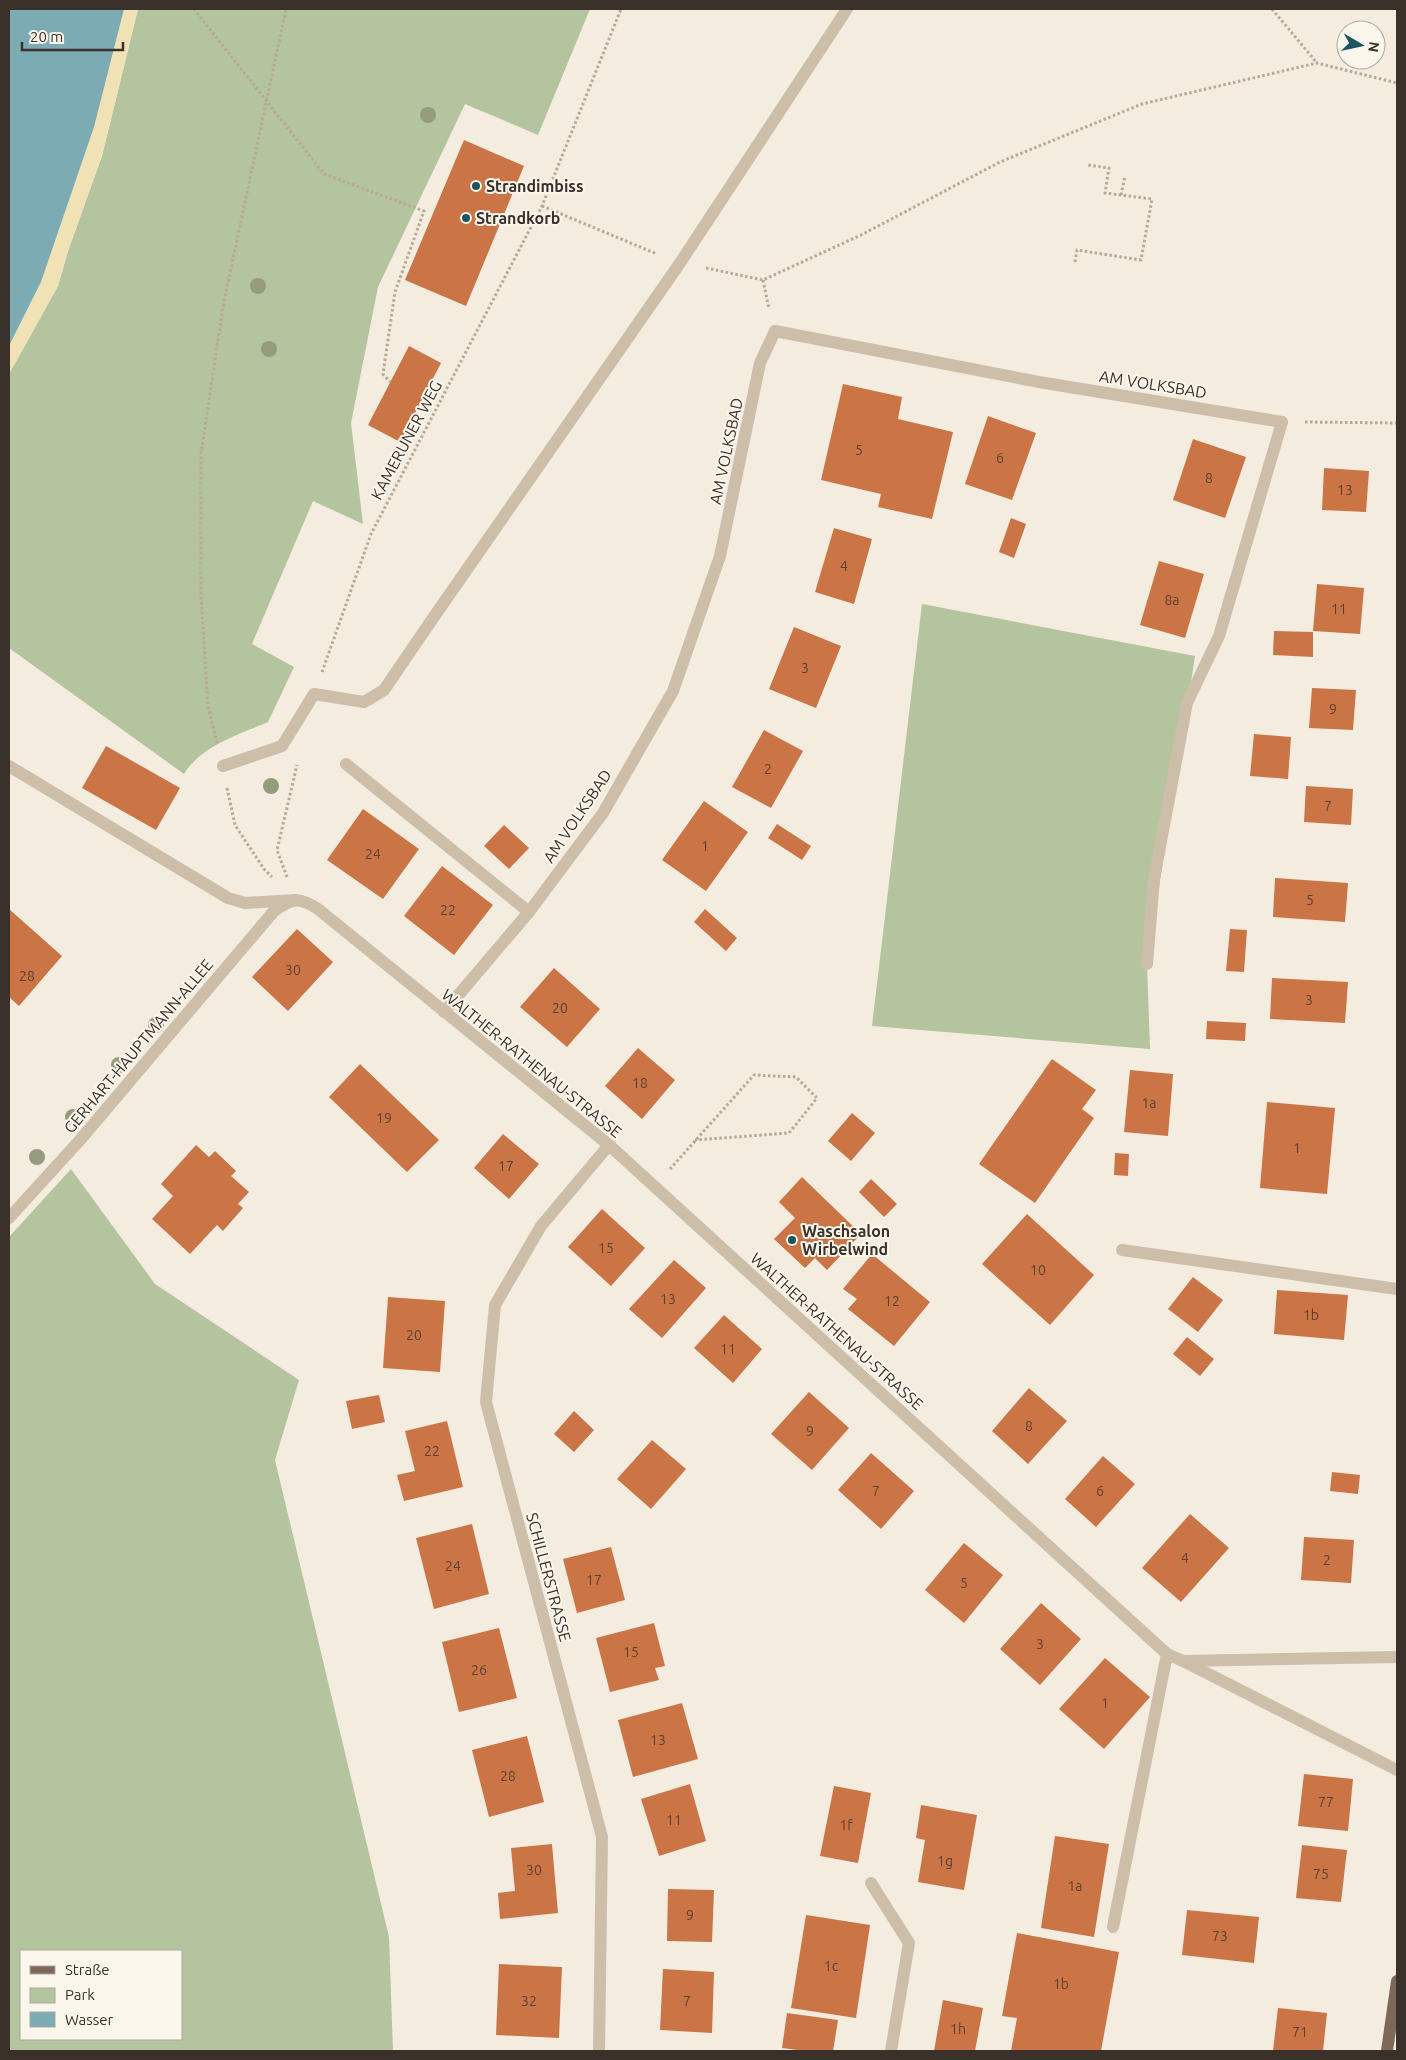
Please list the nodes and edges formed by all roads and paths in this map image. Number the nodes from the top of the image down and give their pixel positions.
1 (194, 9) edge
2 (286, 9) edge
3 (622, 9) edge
4 (846, 9) edge
5 (1272, 9) edge
6 (1317, 63) junction
7 (1397, 83) edge
8 (268, 103) junction
9 (1088, 165) dead end
10 (1124, 176) dead end
11 (1121, 195) junction
12 (542, 206) junction
13 (1075, 262) dead end
14 (680, 263) junction
15 (763, 280) junction
16 (775, 331) junction
17 (390, 382) dead end
18 (1282, 422) junction
19 (1397, 423) edge
20 (314, 694) junction
21 (298, 762) dead end
22 (346, 764) dead end
23 (9, 766) edge
24 (223, 766) junction
25 (296, 900) junction
26 (529, 912) junction
27 (1147, 964) dead end
28 (444, 1012) junction
29 (695, 1140) junction
30 (609, 1146) junction
31 (654, 1186) junction
32 (9, 1218) edge
33 (1122, 1250) dead end
34 (1397, 1289) edge
35 (1167, 1654) junction
36 (1397, 1657) edge
37 (1183, 1660) junction
38 (1397, 1770) edge
39 (871, 1883) dead end
40 (1113, 1927) dead end
41 (1397, 1982) edge
42 (599, 2051) edge
43 (892, 2051) edge
44 (1387, 2051) edge

1 - 8 path
2 - 8 path
3 - 12 path, KAMERUNER WEG
4 - 14 street
5 - 6 path
6 - 7 path
6 - 15 path
8 - 17 path
8 - 24 path
9 - 11 path
10 - 11 path
11 - 13 path
12 - 14 path
12 - 20 path, KAMERUNER WEG
14 - 15 path
14 - 20 street
15 - 16 path
16 - 18 street, AM VOLKSBAD
16 - 26 street, AM VOLKSBAD
18 - 19 path
18 - 27 street
20 - 24 street
21 - 25 path
22 - 26 street
23 - 25 street
24 - 25 path
25 - 28 street, WALTHER-RATHENAU-STRASSE
25 - 32 street, GERHART-HAUPTMANN-ALLEE
26 - 28 street, AM VOLKSBAD
28 - 30 street, WALTHER-RATHENAU-STRASSE
29 - 29 path
29 - 31 path
30 - 31 street, WALTHER-RATHENAU-STRASSE
30 - 42 street, SCHILLERSTRASSE
31 - 35 street, WALTHER-RATHENAU-STRASSE
33 - 34 street
35 - 37 street, WALTHER-RATHENAU-STRASSE
35 - 40 street
36 - 37 street, WALTHER-RATHENAU-STRASSE
37 - 38 street
39 - 43 street
41 - 44 main road

